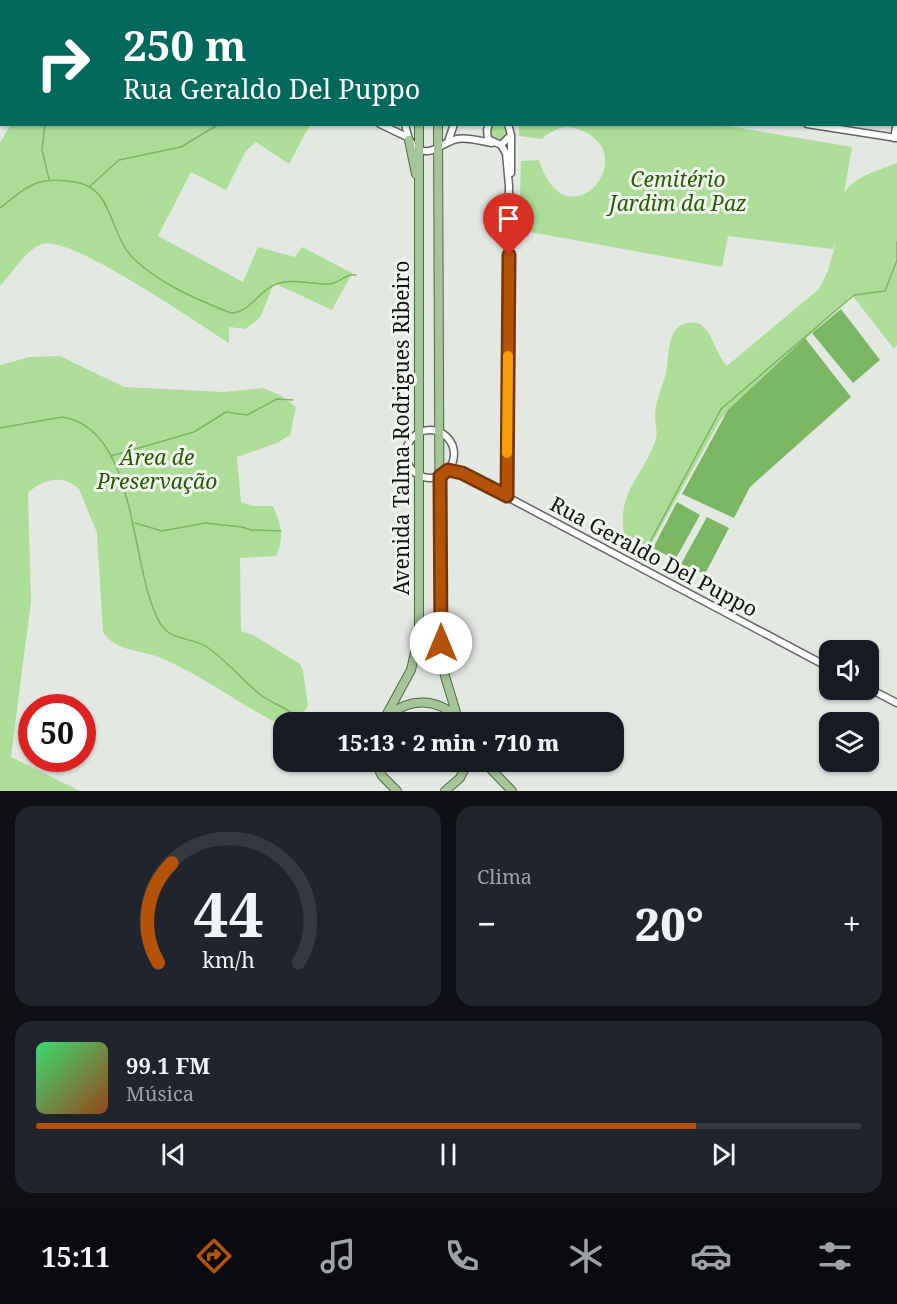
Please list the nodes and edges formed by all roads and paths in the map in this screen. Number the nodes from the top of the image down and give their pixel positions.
1 (384, 126) edge
2 (405, 126) edge
3 (418, 126) edge
4 (438, 126) edge
5 (454, 126) edge
6 (488, 126) edge
7 (820, 126) edge
8 (510, 129) edge
9 (896, 138) edge
10 (408, 139) junction
11 (492, 143) junction
12 (501, 145) junction
13 (442, 147) junction
14 (419, 149) junction
15 (419, 182) junction
16 (509, 186) junction
17 (439, 432) junction
18 (420, 433) junction
19 (453, 460) junction
20 (448, 470) junction
21 (462, 473) junction
22 (420, 476) junction
23 (440, 476) junction
24 (507, 496) junction
25 (819, 662) edge
26 (879, 694) edge
27 (897, 703) edge
28 (388, 712) edge
29 (394, 712) edge
30 (449, 712) edge
31 (457, 712) edge
32 (380, 772) edge
33 (463, 772) edge
34 (494, 772) edge
35 (397, 791) edge
36 (445, 791) edge
37 (512, 791) edge

1 - 10 street
2 - 10 street
3 - 14 main road, Avenida Talma Rodrigues Ribeiro
4 - 13 main road, Avenida Talma Rodrigues Ribeiro
5 - 13 street
6 - 11 street
7 - 9 street
8 - 12 street
8 - 16 street
10 - 14 street
10 - 15 main road
11 - 12 street
11 - 13 street
12 - 16 street
13 - 14 street
13 - 17 main road, Avenida Talma Rodrigues Ribeiro
14 - 15 main road, Avenida Talma Rodrigues Ribeiro
15 - 18 main road, Avenida Talma Rodrigues Ribeiro
16 - 24 street
17 - 18 street
17 - 19 street, Rua Geraldo Del Puppo
17 - 23 main road, Avenida Talma Rodrigues Ribeiro
18 - 22 main road, Avenida Talma Rodrigues Ribeiro
18 - 22 street
19 - 20 street
19 - 21 street, Rua Geraldo Del Puppo
20 - 21 street, Rua Geraldo Del Puppo
20 - 23 street
21 - 24 street, Rua Geraldo Del Puppo
22 - 23 street
22 - 28 main road, Avenida Talma Rodrigues Ribeiro
23 - 31 main road, Avenida Talma Rodrigues Ribeiro
24 - 25 street, Rua Geraldo Del Puppo
26 - 27 street
29 - 30 main road
32 - 35 main road
33 - 36 main road
34 - 37 main road

